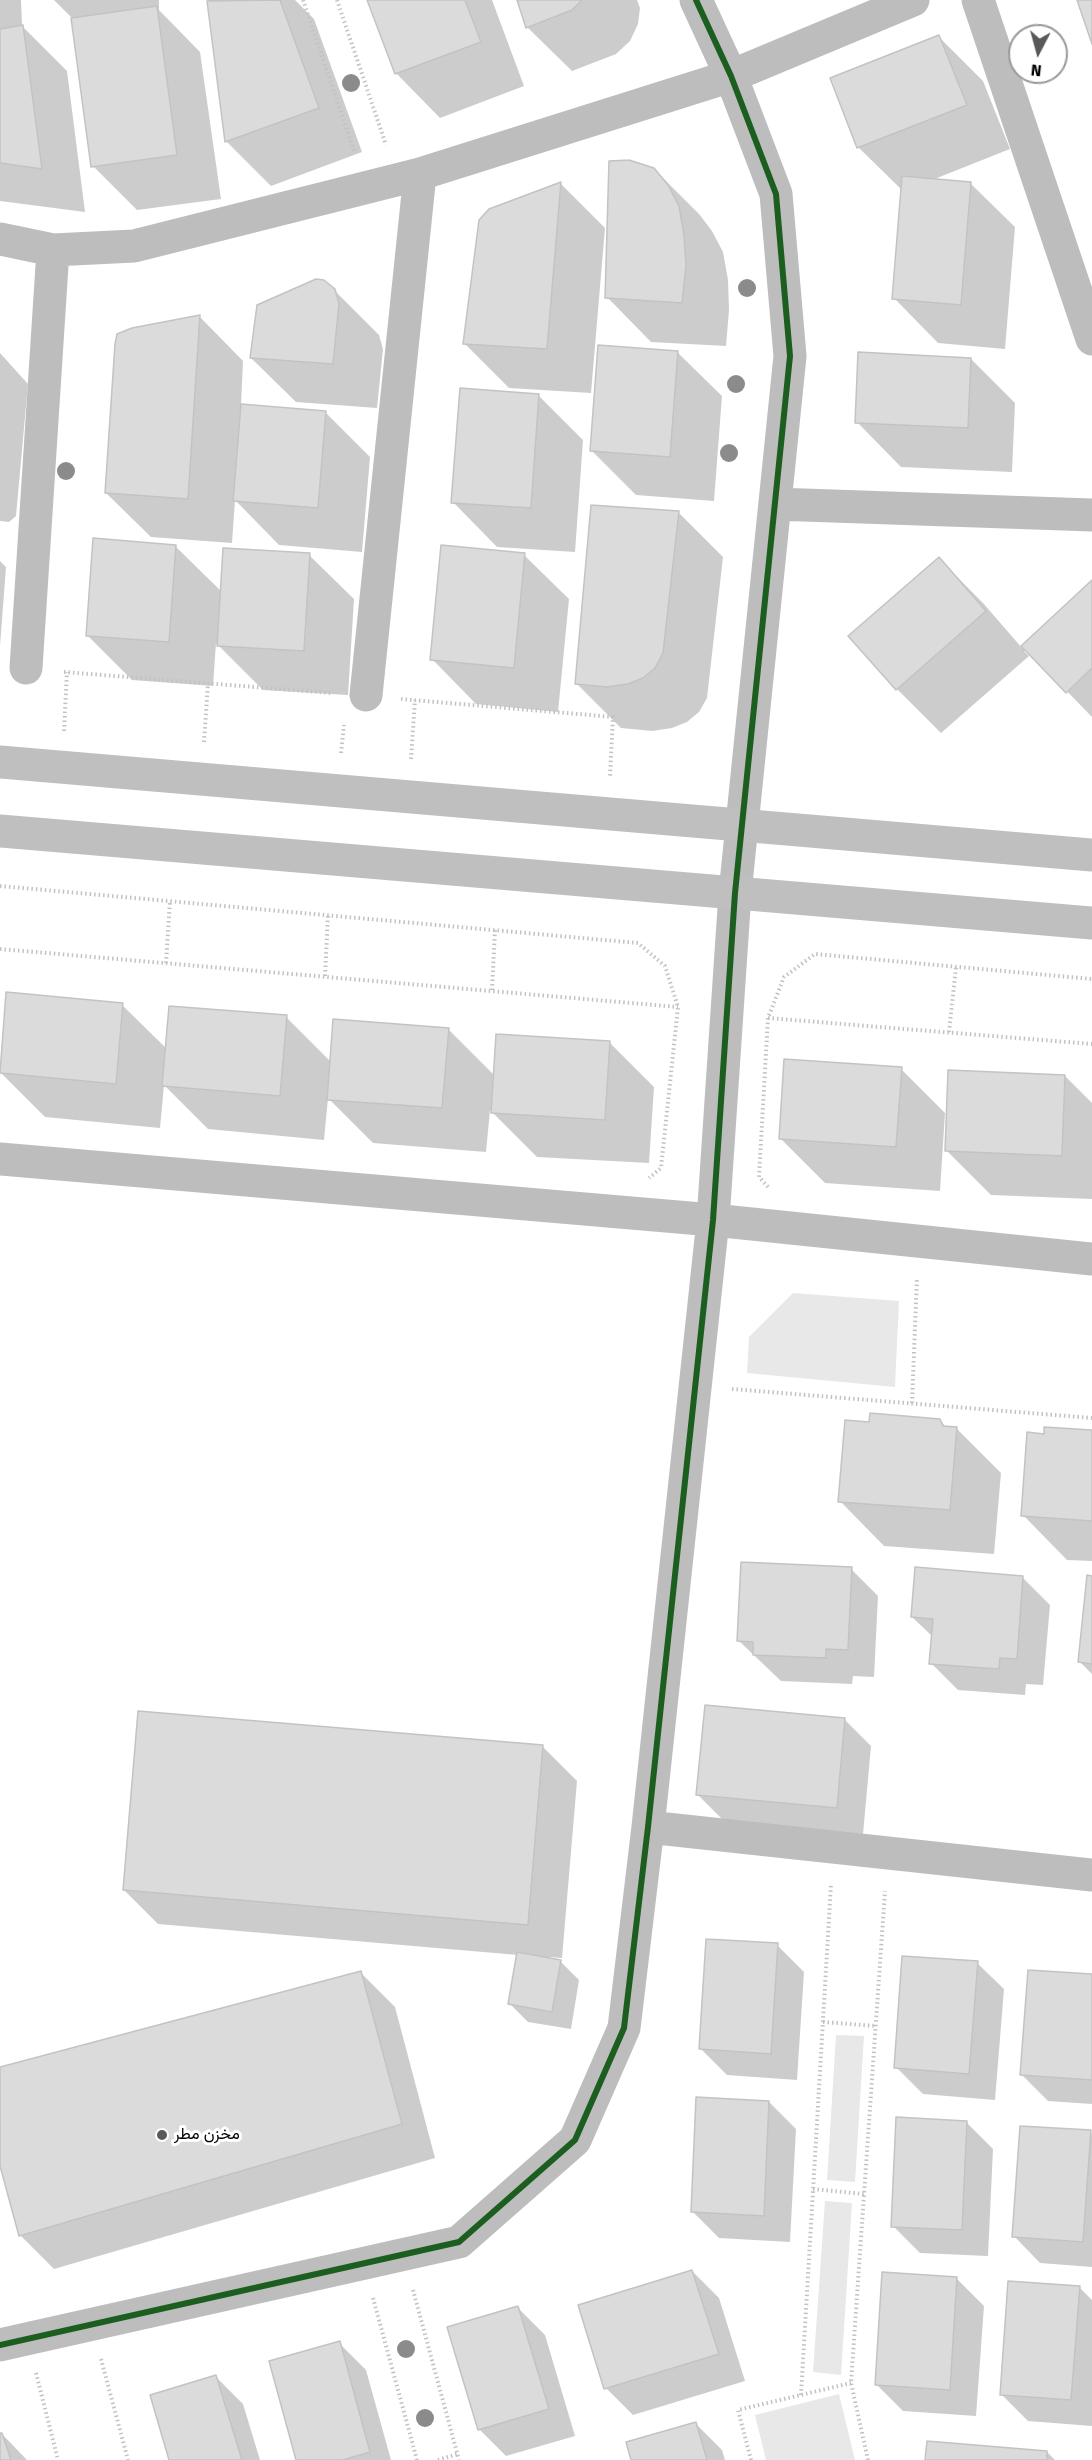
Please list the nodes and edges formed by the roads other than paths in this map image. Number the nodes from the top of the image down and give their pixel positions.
1 (696, 0) edge
2 (913, 0) edge
3 (978, 0) edge
4 (731, 76) junction
5 (409, 177) junction
6 (0, 239) edge
7 (53, 250) junction
8 (1092, 339) edge
9 (775, 504) junction
10 (1092, 515) edge
11 (26, 668) road end
12 (356, 695) road end
13 (0, 762) edge
14 (741, 825) junction
15 (0, 831) edge
16 (1092, 855) edge
17 (735, 893) junction
18 (1092, 923) edge
19 (0, 1159) edge
20 (713, 1220) junction
21 (1092, 1259) edge
22 (648, 1827) junction
23 (1092, 1875) edge
24 (14, 2342) edge

1 - 4 street
2 - 4 street
3 - 8 street
4 - 5 street
4 - 9 street
5 - 7 street
5 - 12 street
6 - 7 street
7 - 11 street
9 - 10 street
9 - 14 street
13 - 14 street
14 - 16 street
14 - 17 street
15 - 17 street
17 - 18 street
17 - 20 street
19 - 20 street
20 - 21 street
20 - 22 street
22 - 23 street
22 - 24 street

